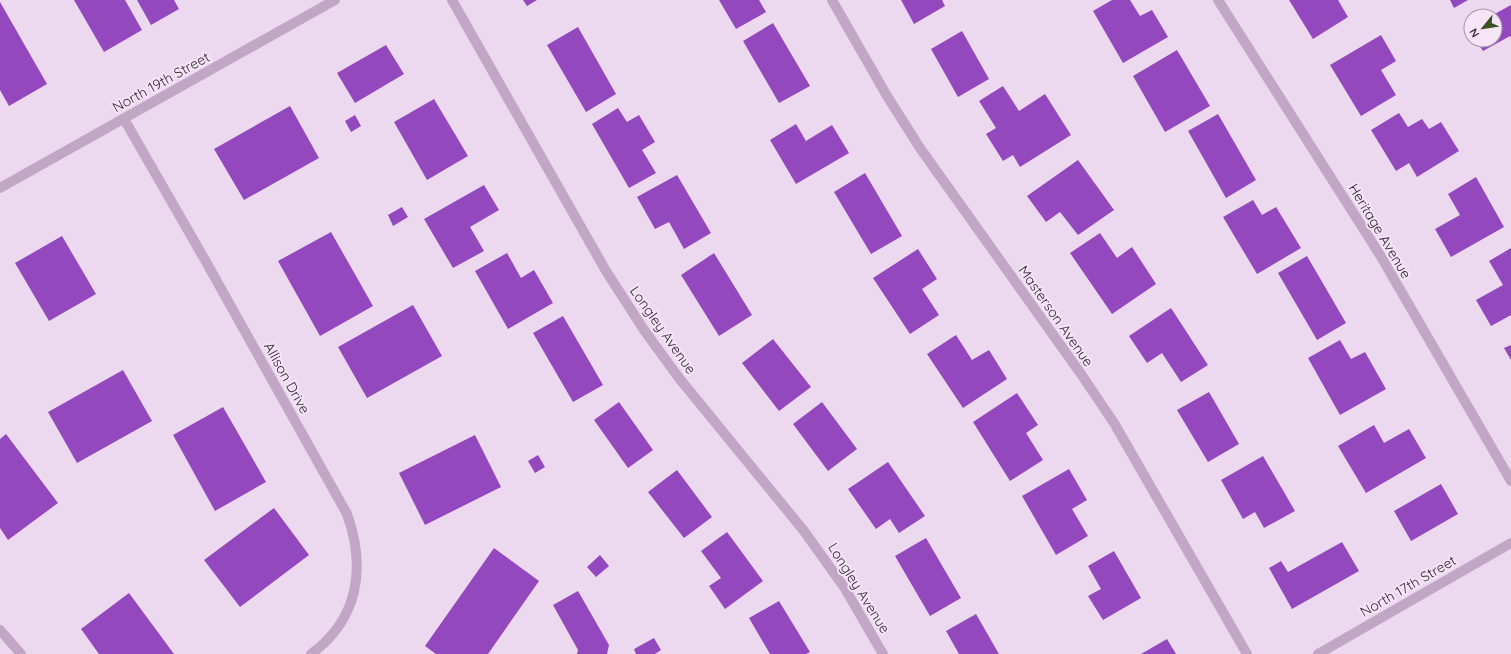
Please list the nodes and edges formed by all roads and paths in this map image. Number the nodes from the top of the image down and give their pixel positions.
1 (335, 0) edge
2 (452, 0) edge
3 (832, 0) edge
4 (1218, 0) edge
5 (124, 119) junction
6 (0, 188) edge
7 (1511, 481) edge
8 (1511, 543) edge
9 (0, 630) edge
10 (21, 654) edge
11 (311, 654) edge
12 (883, 654) edge
13 (1247, 654) edge
14 (1318, 654) edge

1 - 5 street, North 19th Street
2 - 12 street, Longley Avenue
3 - 13 street, Masterson Avenue
4 - 7 street, Heritage Avenue
5 - 6 street, North 19th Street
5 - 11 street, Allison Drive
8 - 14 street, North 17th Street
9 - 10 street

